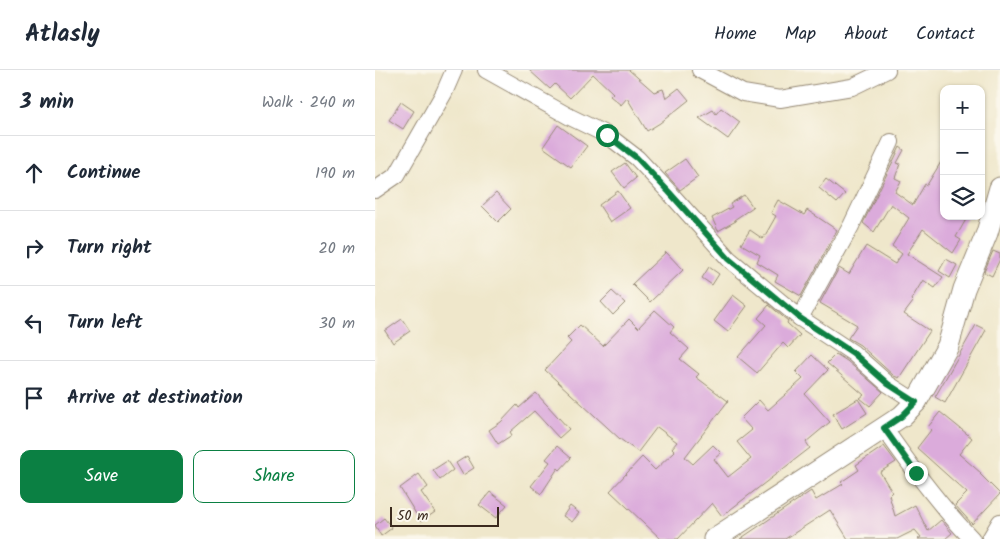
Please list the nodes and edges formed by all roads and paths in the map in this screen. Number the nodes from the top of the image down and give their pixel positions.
1 (454, 70) edge
2 (486, 70) edge
3 (700, 70) edge
4 (887, 70) edge
5 (891, 142) dead end
6 (1000, 188) edge
7 (375, 190) edge
8 (993, 235) edge
9 (800, 318) junction
10 (916, 402) junction
11 (884, 428) junction
12 (1000, 522) edge
13 (714, 539) edge
14 (973, 539) edge
15 (990, 539) edge

1 - 7 street
2 - 9 street
3 - 4 street
5 - 9 street
6 - 8 street
8 - 10 street
9 - 10 street
10 - 11 street
11 - 13 street
11 - 14 street
12 - 15 street

